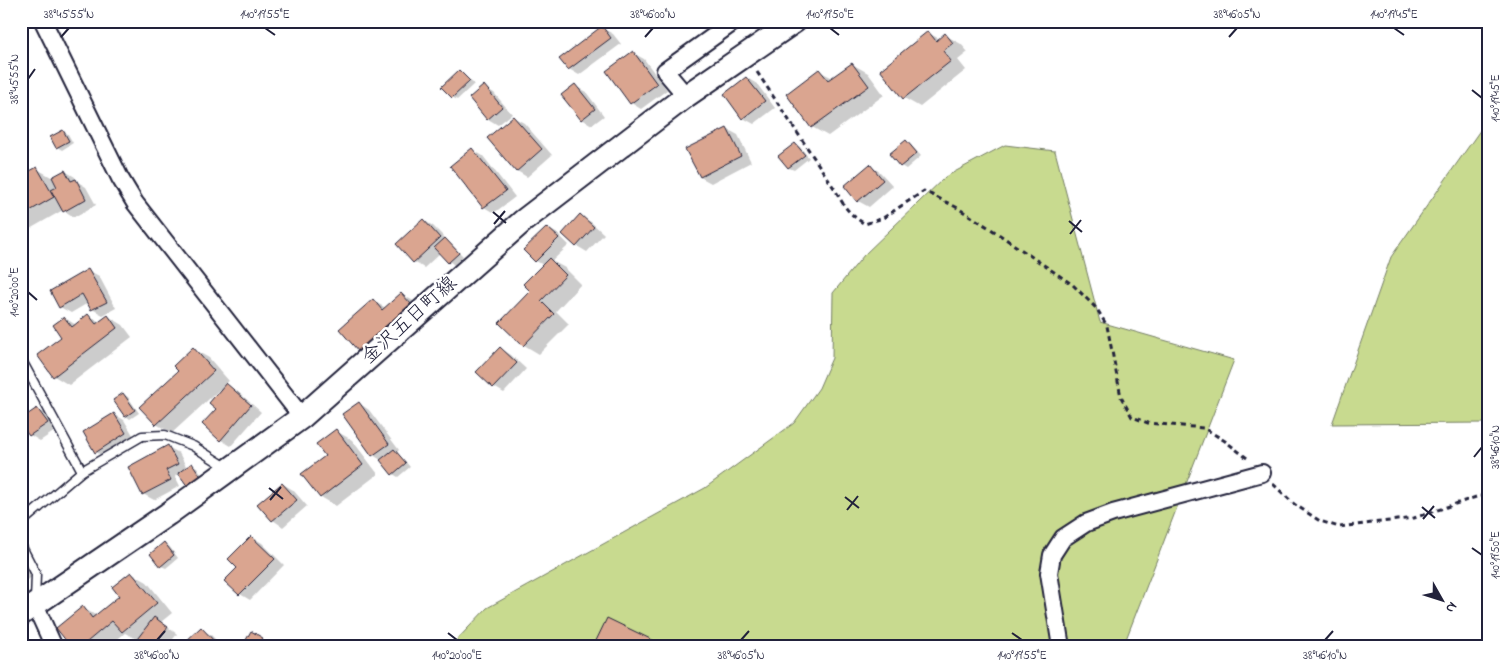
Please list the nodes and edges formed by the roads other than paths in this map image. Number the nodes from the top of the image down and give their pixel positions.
1 (43, 21) edge
2 (735, 21) edge
3 (795, 21) edge
4 (686, 96) junction
5 (21, 359) edge
6 (302, 417) junction
7 (230, 469) junction
8 (82, 471) junction
9 (1262, 473) road end
10 (21, 523) edge
11 (21, 545) edge
12 (28, 610) edge
13 (54, 647) edge
14 (1061, 647) edge

1 - 6 street
2 - 4 street
3 - 4 main road, 金沢五日町線
4 - 6 main road, 金沢五日町線
5 - 8 lane
6 - 7 main road, 金沢五日町線
7 - 8 lane
7 - 12 main road, 金沢五日町線
8 - 10 lane
9 - 14 street
11 - 12 lane
12 - 13 street

